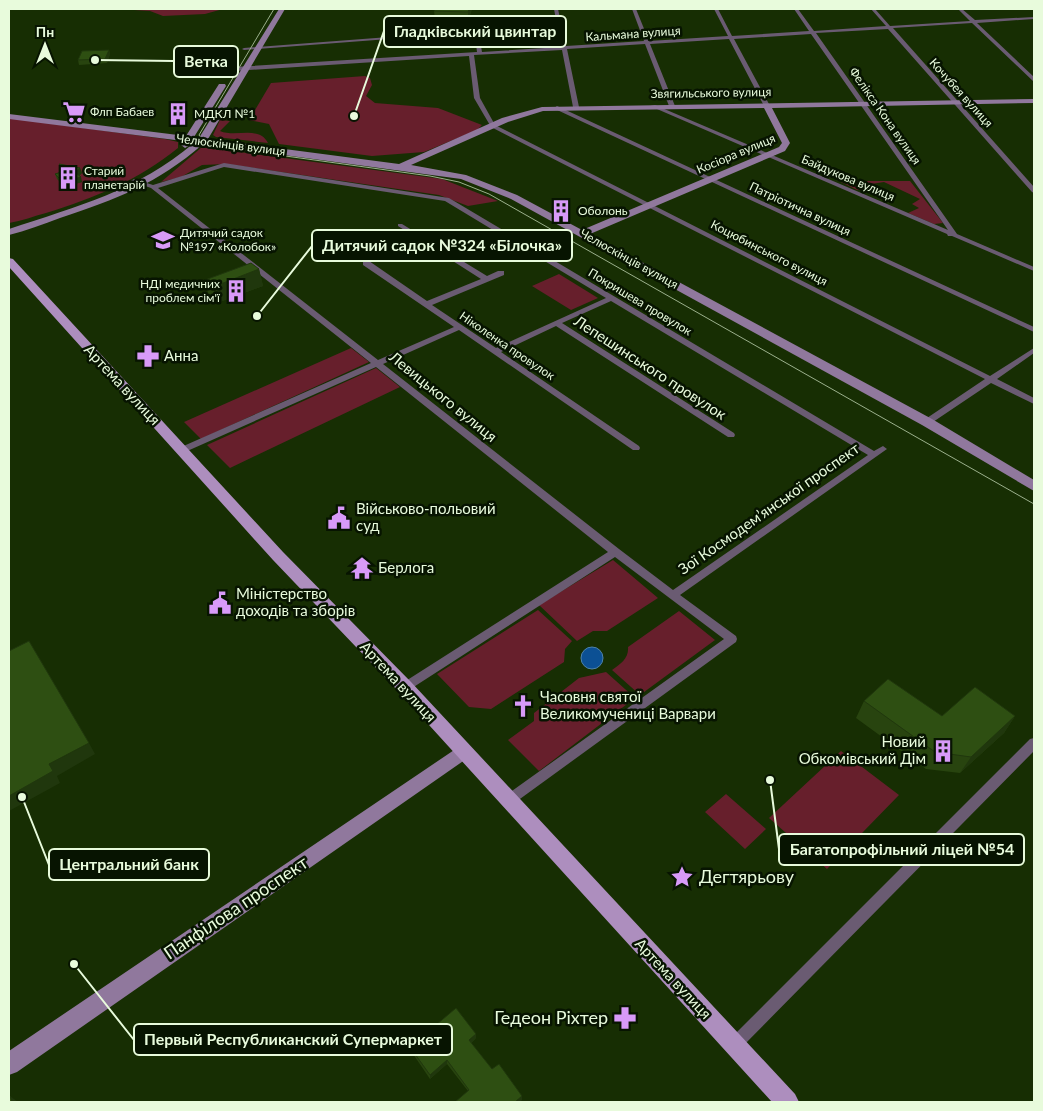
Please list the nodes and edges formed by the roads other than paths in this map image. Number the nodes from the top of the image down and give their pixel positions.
1 (282, 9) edge
2 (556, 9) edge
3 (634, 9) edge
4 (716, 9) edge
5 (796, 9) edge
6 (873, 9) edge
7 (960, 9) edge
8 (1034, 18) edge
9 (975, 22) junction
10 (890, 28) junction
11 (812, 32) junction
12 (252, 37) dead end
13 (731, 38) junction
14 (648, 43) junction
15 (566, 48) junction
16 (256, 50) junction
17 (471, 54) junction
18 (480, 54) junction
19 (239, 59) junction
20 (246, 69) junction
21 (1034, 80) edge
22 (1034, 101) edge
23 (954, 102) junction
24 (862, 103) junction
25 (766, 104) junction
26 (653, 106) junction
27 (672, 106) junction
28 (576, 107) junction
29 (557, 108) junction
30 (9, 116) edge
31 (493, 126) junction
32 (190, 140) junction
33 (201, 141) junction
34 (766, 156) junction
35 (399, 166) junction
36 (709, 179) junction
37 (138, 182) junction
38 (153, 187) junction
39 (1034, 191) edge
40 (649, 205) junction
41 (400, 225) dead end
42 (9, 226) edge
43 (9, 232) edge
44 (582, 234) junction
45 (950, 235) junction
46 (9, 262) edge
47 (366, 263) dead end
48 (1034, 269) edge
49 (501, 273) dead end
50 (486, 279) junction
51 (611, 298) junction
52 (427, 304) junction
53 (556, 323) junction
54 (460, 327) junction
55 (1034, 330) edge
56 (1034, 350) edge
57 (496, 352) junction
58 (378, 363) junction
59 (990, 380) junction
60 (1034, 401) edge
61 (927, 422) junction
62 (731, 435) dead end
63 (636, 448) dead end
64 (883, 449) dead end
65 (182, 450) junction
66 (874, 455) junction
67 (1034, 486) edge
68 (615, 552) junction
69 (673, 595) junction
70 (405, 687) junction
71 (1034, 743) edge
72 (464, 752) junction
73 (509, 800) junction
74 (734, 1045) junction
75 (9, 1064) edge
76 (787, 1102) edge

1 - 16 main road
2 - 15 street
3 - 14 street
4 - 13 street, Косіора вулиця
5 - 11 street, Фелікса Кона вулиця
6 - 10 street, Кочубея вулиця
7 - 9 street
8 - 9 street, Кальмана вулиця
9 - 10 street, Кальмана вулиця
9 - 21 street
10 - 11 street, Кальмана вулиця
10 - 23 street, Кочубея вулиця
11 - 13 street, Кальмана вулиця
11 - 24 street, Фелікса Кона вулиця
12 - 19 main road
13 - 14 street, Кальмана вулиця
13 - 25 street, Косіора вулиця
14 - 15 street, Кальмана вулиця
14 - 27 street
15 - 18 street, Кальмана вулиця
15 - 28 street
16 - 18 street
16 - 19 street
16 - 20 main road
17 - 18 street, Кальмана вулиця
17 - 20 street, Кальмана вулиця
17 - 31 street
19 - 20 street, Кальмана вулиця
19 - 32 main road
20 - 33 main road
22 - 23 main road, Звягильського вулиця
23 - 24 main road, Звягильського вулиця
23 - 39 street, Кочубея вулиця
24 - 25 main road, Звягильського вулиця
24 - 45 street, Фелікса Кона вулиця
25 - 27 main road, Звягильського вулиця
25 - 34 main road, Косіора вулиця
26 - 27 main road, Звягильського вулиця
26 - 28 main road, Звягильського вулиця
26 - 34 street, Байдукова вулиця
28 - 29 main road, Звягильського вулиця
29 - 31 main road, Звягильського вулиця
29 - 36 street, Патріотична вулиця
30 - 32 main road, Челюскінців вулиця
31 - 35 main road, Звягильського вулиця
31 - 40 street, Коцюбинського вулиця
32 - 33 main road, Челюскінців вулиця
32 - 37 main road
33 - 35 main road, Челюскінців вулиця
33 - 37 main road
34 - 36 main road, Косіора вулиця
34 - 45 street, Байдукова вулиця
35 - 44 main road, Челюскінців вулиця
36 - 40 main road, Косіора вулиця
36 - 55 street, Патріотична вулиця
37 - 38 street, Левицького вулиця
37 - 42 main road
37 - 43 main road
38 - 51 street, Покришева провулок
38 - 58 street, Левицького вулиця
40 - 44 main road, Косіора вулиця
40 - 59 street, Коцюбинського вулиця
41 - 50 street
44 - 61 main road, Челюскінців вулиця
45 - 48 street, Байдукова вулиця
46 - 65 main road, Артема вулиця
47 - 52 street, Ніколенка провулок
49 - 50 street
50 - 52 street
51 - 53 street
51 - 66 street, Покришева провулок
52 - 54 street, Ніколенка провулок
53 - 57 street
53 - 62 street, Лепешинського провулок
54 - 57 street, Ніколенка провулок
54 - 58 street
56 - 59 street
57 - 63 street, Ніколенка провулок
58 - 65 street
58 - 68 street, Левицького вулиця
59 - 60 street, Коцюбинського вулиця
59 - 61 street
61 - 67 main road, Челюскінців вулиця
64 - 66 street, Зої Космодем’янської проспект
65 - 70 main road, Артема вулиця
66 - 69 street, Зої Космодем’янської проспект
68 - 69 street, Левицького вулиця
68 - 70 street
69 - 73 street, Левицького вулиця
70 - 72 main road, Артема вулиця
71 - 74 street
72 - 73 main road, Артема вулиця
72 - 75 main road, Панфілова проспект
73 - 74 main road, Артема вулиця
74 - 76 main road, Артема вулиця

